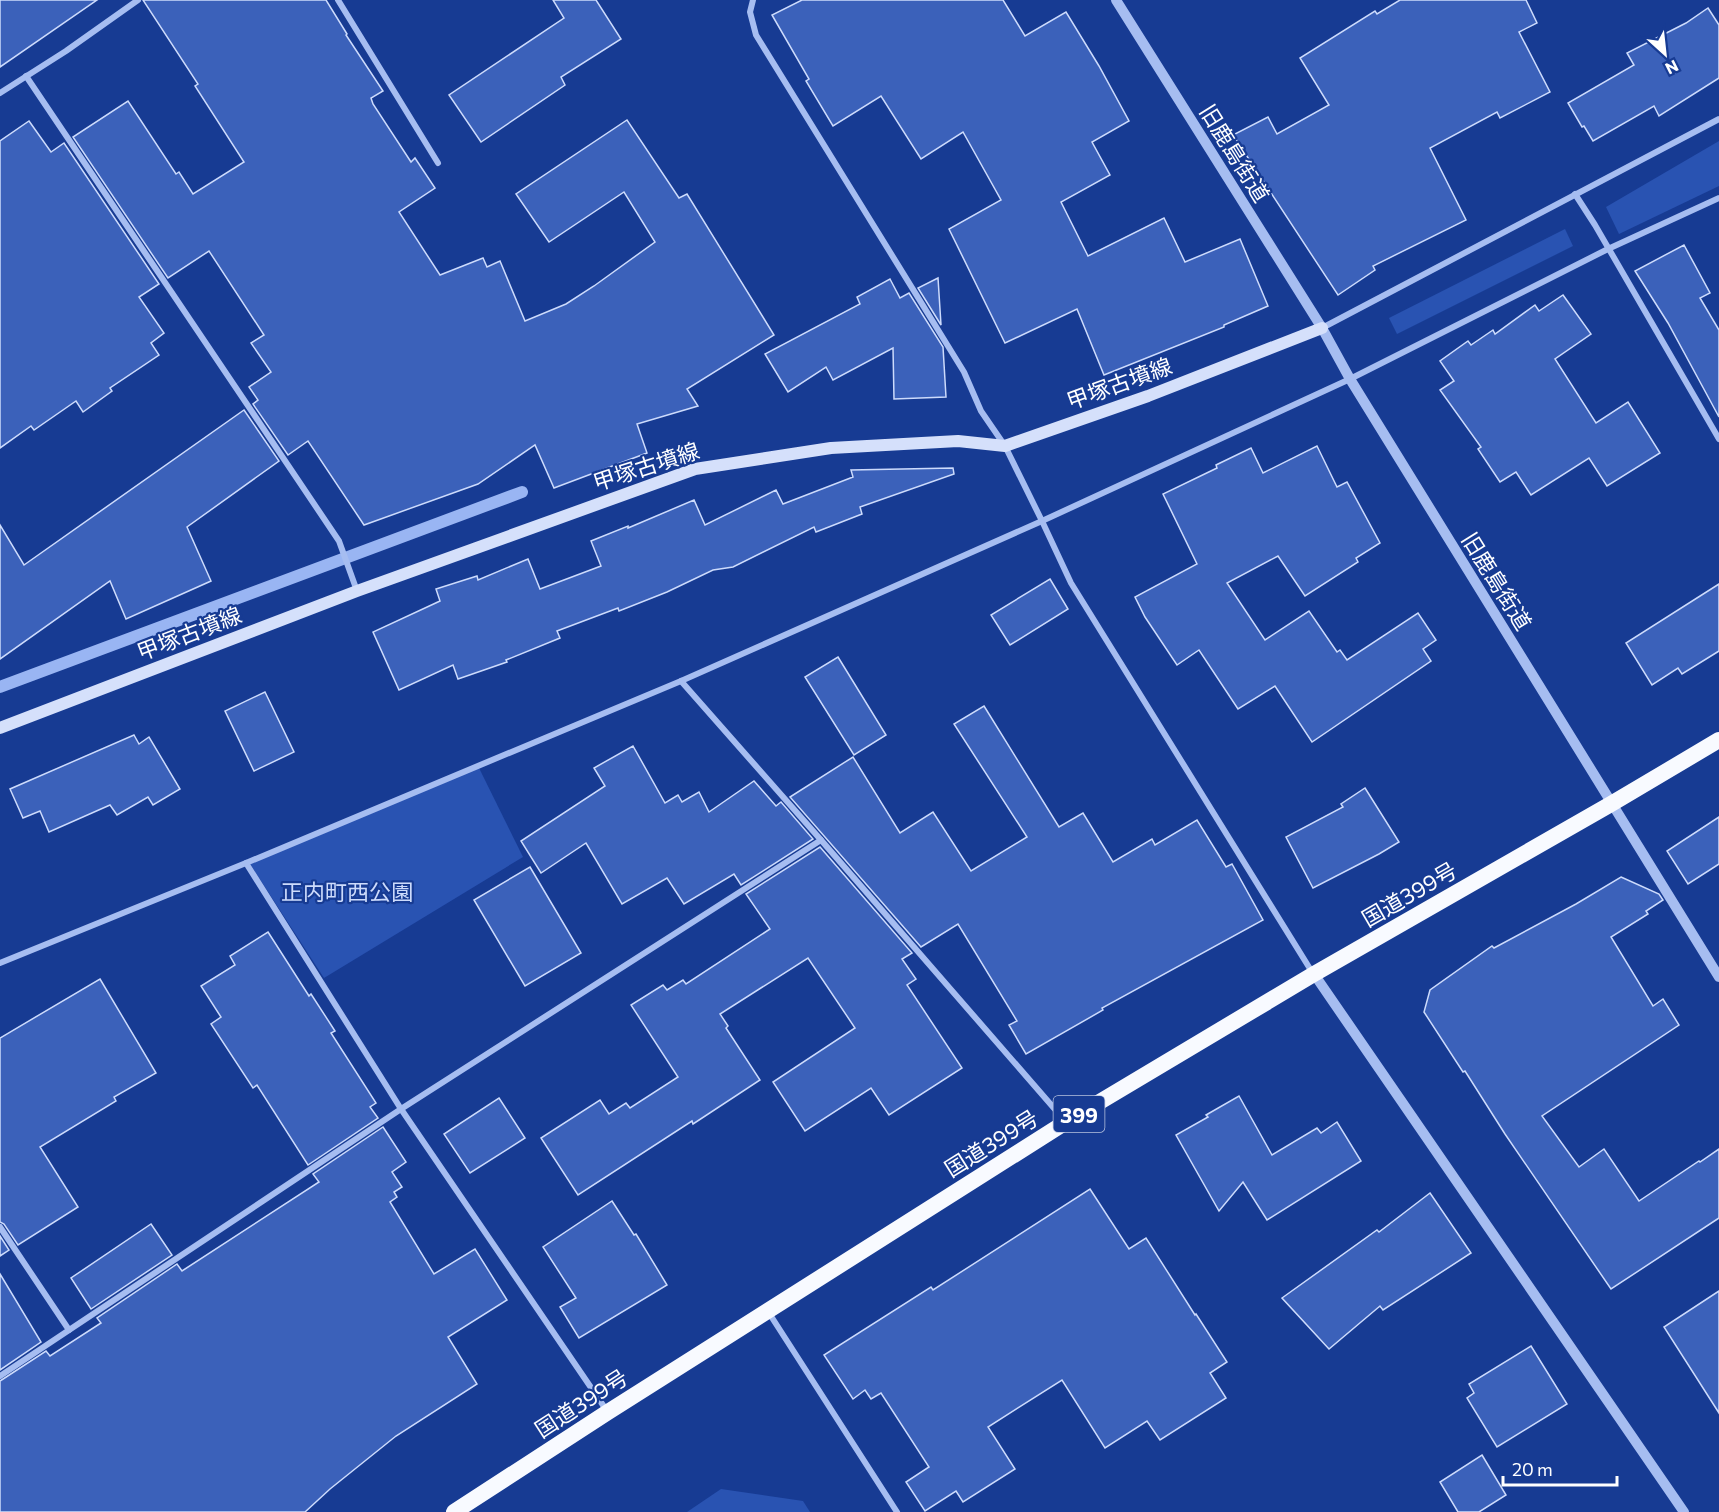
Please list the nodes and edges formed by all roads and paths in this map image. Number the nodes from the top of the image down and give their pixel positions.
1 (138, 0) edge
2 (338, 0) edge
3 (753, 0) edge
4 (1116, 0) edge
5 (26, 76) junction
6 (0, 93) edge
7 (1719, 119) edge
8 (438, 163) dead end
9 (1575, 194) junction
10 (1719, 198) edge
11 (1608, 249) junction
12 (1322, 328) junction
13 (1350, 380) junction
14 (1719, 439) edge
15 (1005, 446) junction
16 (1042, 521) junction
17 (357, 591) junction
18 (681, 681) junction
19 (0, 728) edge
20 (1719, 740) edge
21 (1611, 804) junction
22 (822, 840) junction
23 (246, 863) junction
24 (0, 963) edge
25 (1314, 974) junction
26 (1719, 976) edge
27 (401, 1109) junction
28 (1066, 1122) junction
29 (0, 1227) edge
30 (768, 1311) junction
31 (69, 1330) junction
32 (0, 1376) edge
33 (608, 1412) junction
34 (454, 1512) edge
35 (897, 1512) edge
36 (1684, 1512) edge

1 - 5 street
2 - 8 street
3 - 15 street
4 - 12 street, 旧鹿島街道
5 - 6 street
5 - 17 street
7 - 9 street
9 - 11 street
9 - 12 street
10 - 11 street
11 - 13 street
11 - 14 street
12 - 13 street, 旧鹿島街道
12 - 15 main road, 甲塚古墳線
13 - 16 street
13 - 21 street, 旧鹿島街道
15 - 16 street
15 - 17 main road, 甲塚古墳線
16 - 18 street
16 - 25 street
17 - 19 main road, 甲塚古墳線
18 - 22 street
18 - 23 street
20 - 21 highway, 国道399号 / 399
21 - 25 highway, 国道399号 / 399
21 - 26 street, 旧鹿島街道
22 - 27 street
22 - 28 street
23 - 24 street
23 - 27 street
25 - 28 highway, 国道399号 / 399
25 - 36 street
27 - 31 street
27 - 33 street
28 - 30 highway, 国道399号 / 399
29 - 31 street
30 - 33 highway, 国道399号 / 399
30 - 35 street
31 - 32 street
33 - 34 highway, 国道399号 / 399

